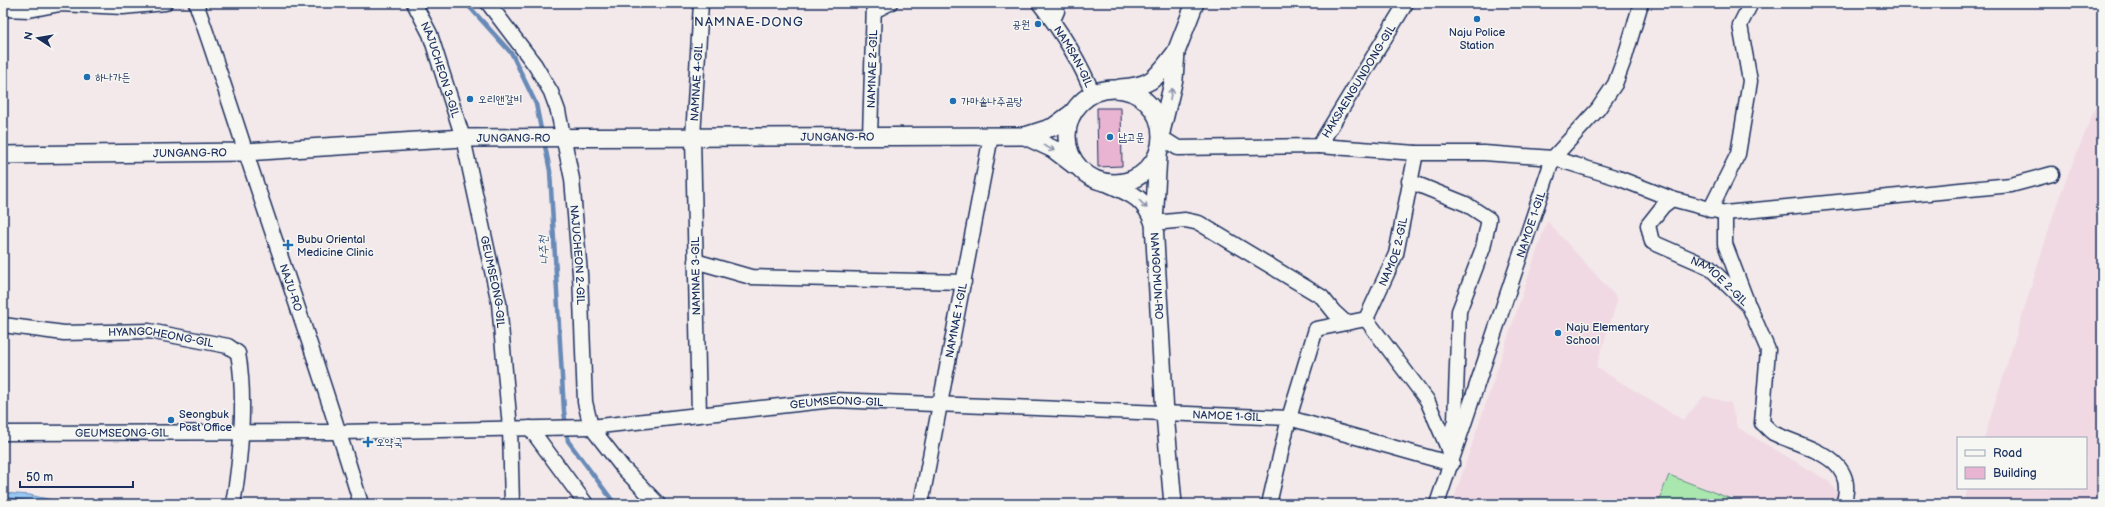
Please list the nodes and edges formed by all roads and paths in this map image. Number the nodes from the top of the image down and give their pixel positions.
1 (165, 3) edge
2 (196, 3) edge
3 (414, 3) edge
4 (488, 3) edge
5 (701, 3) edge
6 (890, 3) edge
7 (1039, 3) edge
8 (1057, 3) edge
9 (1195, 3) edge
10 (1406, 3) edge
11 (1641, 3) edge
12 (1751, 3) edge
13 (874, 7) edge
14 (3, 9) edge
15 (1053, 20) junction
16 (1176, 52) junction
17 (1112, 88) junction
18 (1093, 94) junction
19 (1072, 112) junction
20 (870, 136) junction
21 (991, 136) junction
22 (1025, 136) junction
23 (561, 137) junction
24 (693, 137) junction
25 (464, 138) junction
26 (1160, 141) junction
27 (1319, 146) junction
28 (245, 152) junction
29 (1416, 153) junction
30 (3, 155) edge
31 (1552, 158) junction
32 (1082, 172) junction
33 (2052, 174) dead end
34 (1409, 181) junction
35 (1110, 184) junction
36 (1672, 199) junction
37 (1710, 210) junction
38 (1725, 213) junction
39 (1154, 223) junction
40 (696, 261) junction
41 (964, 282) junction
42 (1749, 306) junction
43 (1366, 319) junction
44 (1346, 323) junction
45 (3, 325) edge
46 (940, 404) junction
47 (1164, 414) junction
48 (699, 415) junction
49 (1289, 418) junction
50 (591, 427) junction
51 (510, 428) junction
52 (530, 428) junction
53 (241, 431) junction
54 (340, 432) junction
55 (3, 433) edge
56 (1447, 446) junction
57 (1452, 464) junction
58 (1845, 498) edge
59 (233, 504) edge
60 (361, 504) edge
61 (512, 504) edge
62 (586, 504) edge
63 (658, 504) edge
64 (921, 504) edge
65 (1173, 504) edge
66 (1269, 504) edge
67 (1437, 504) edge

1 - 14 street
2 - 28 street, NAJU-RO
3 - 25 street, NAJUCHEON 3-GIL
4 - 23 street, NAJUCHEON 2-GIL
5 - 24 street, NAMNAE 4-GIL
6 - 13 street
7 - 15 street, NAMSAN-GIL
8 - 15 street, NAMSAN-GIL
9 - 16 street
10 - 27 street, HAKSAENGUNDONG-GIL
11 - 31 street, NAMOE 1-GIL
12 - 37 street
13 - 20 street, NAMNAE 2-GIL
15 - 18 street, NAMSAN-GIL
16 - 17 street
26 -> 16 street
17 - 18 street
17 - 26 street
18 - 19 street
19 - 22 street
19 - 32 street
20 - 21 street, JUNGANG-RO
20 - 24 street, JUNGANG-RO
21 - 22 street, JUNGANG-RO
21 - 41 street, NAMNAE 1-GIL
22 -> 32 street
23 - 24 street, JUNGANG-RO
23 - 25 street, JUNGANG-RO
23 - 50 street, NAJUCHEON 2-GIL
24 - 40 street, NAMNAE 3-GIL
25 - 28 street, JUNGANG-RO
25 - 51 street, GEUMSEONG-GIL
26 - 27 street, HAKSAENGUNDONG-GIL
26 - 35 street
26 - 39 street
27 - 29 street
28 - 30 street, JUNGANG-RO
28 - 54 street, NAJU-RO
29 - 31 street
29 - 34 street, NAMOE 2-GIL
31 - 36 street
31 - 57 street, NAMOE 1-GIL
32 - 35 street
33 - 38 street
34 - 43 street, NAMOE 2-GIL
34 - 56 street
35 -> 39 street
36 - 37 street
36 - 42 street, NAMOE 2-GIL
37 - 38 street
38 - 42 street
39 - 44 street, NAMGOMUN-RO
39 - 47 street, NAMGOMUN-RO
40 - 41 street
40 - 48 street, NAMNAE 3-GIL
41 - 46 street, NAMNAE 1-GIL
42 - 58 street, NAMOE 2-GIL
43 - 44 street
43 - 56 street
44 - 49 street
45 - 53 street, HYANGCHEONG-GIL
46 - 47 street, GEUMSEONG-GIL
46 - 48 street, GEUMSEONG-GIL
46 - 64 street, NAMNAE 1-GIL
47 - 49 street, NAMOE 1-GIL
47 - 65 street, NAMGOMUN-RO
48 - 50 street, GEUMSEONG-GIL
49 - 57 street, NAMOE 1-GIL
49 - 66 street
50 - 52 street, GEUMSEONG-GIL
50 - 63 street, NAJUCHEON 2-GIL
51 - 52 street, GEUMSEONG-GIL
51 - 54 street, GEUMSEONG-GIL
51 - 61 street
52 - 62 street
53 - 54 street, GEUMSEONG-GIL
53 - 55 street, GEUMSEONG-GIL
53 - 59 street
54 - 60 street, NAJU-RO
56 - 57 street
57 - 67 street, NAMOE 1-GIL

